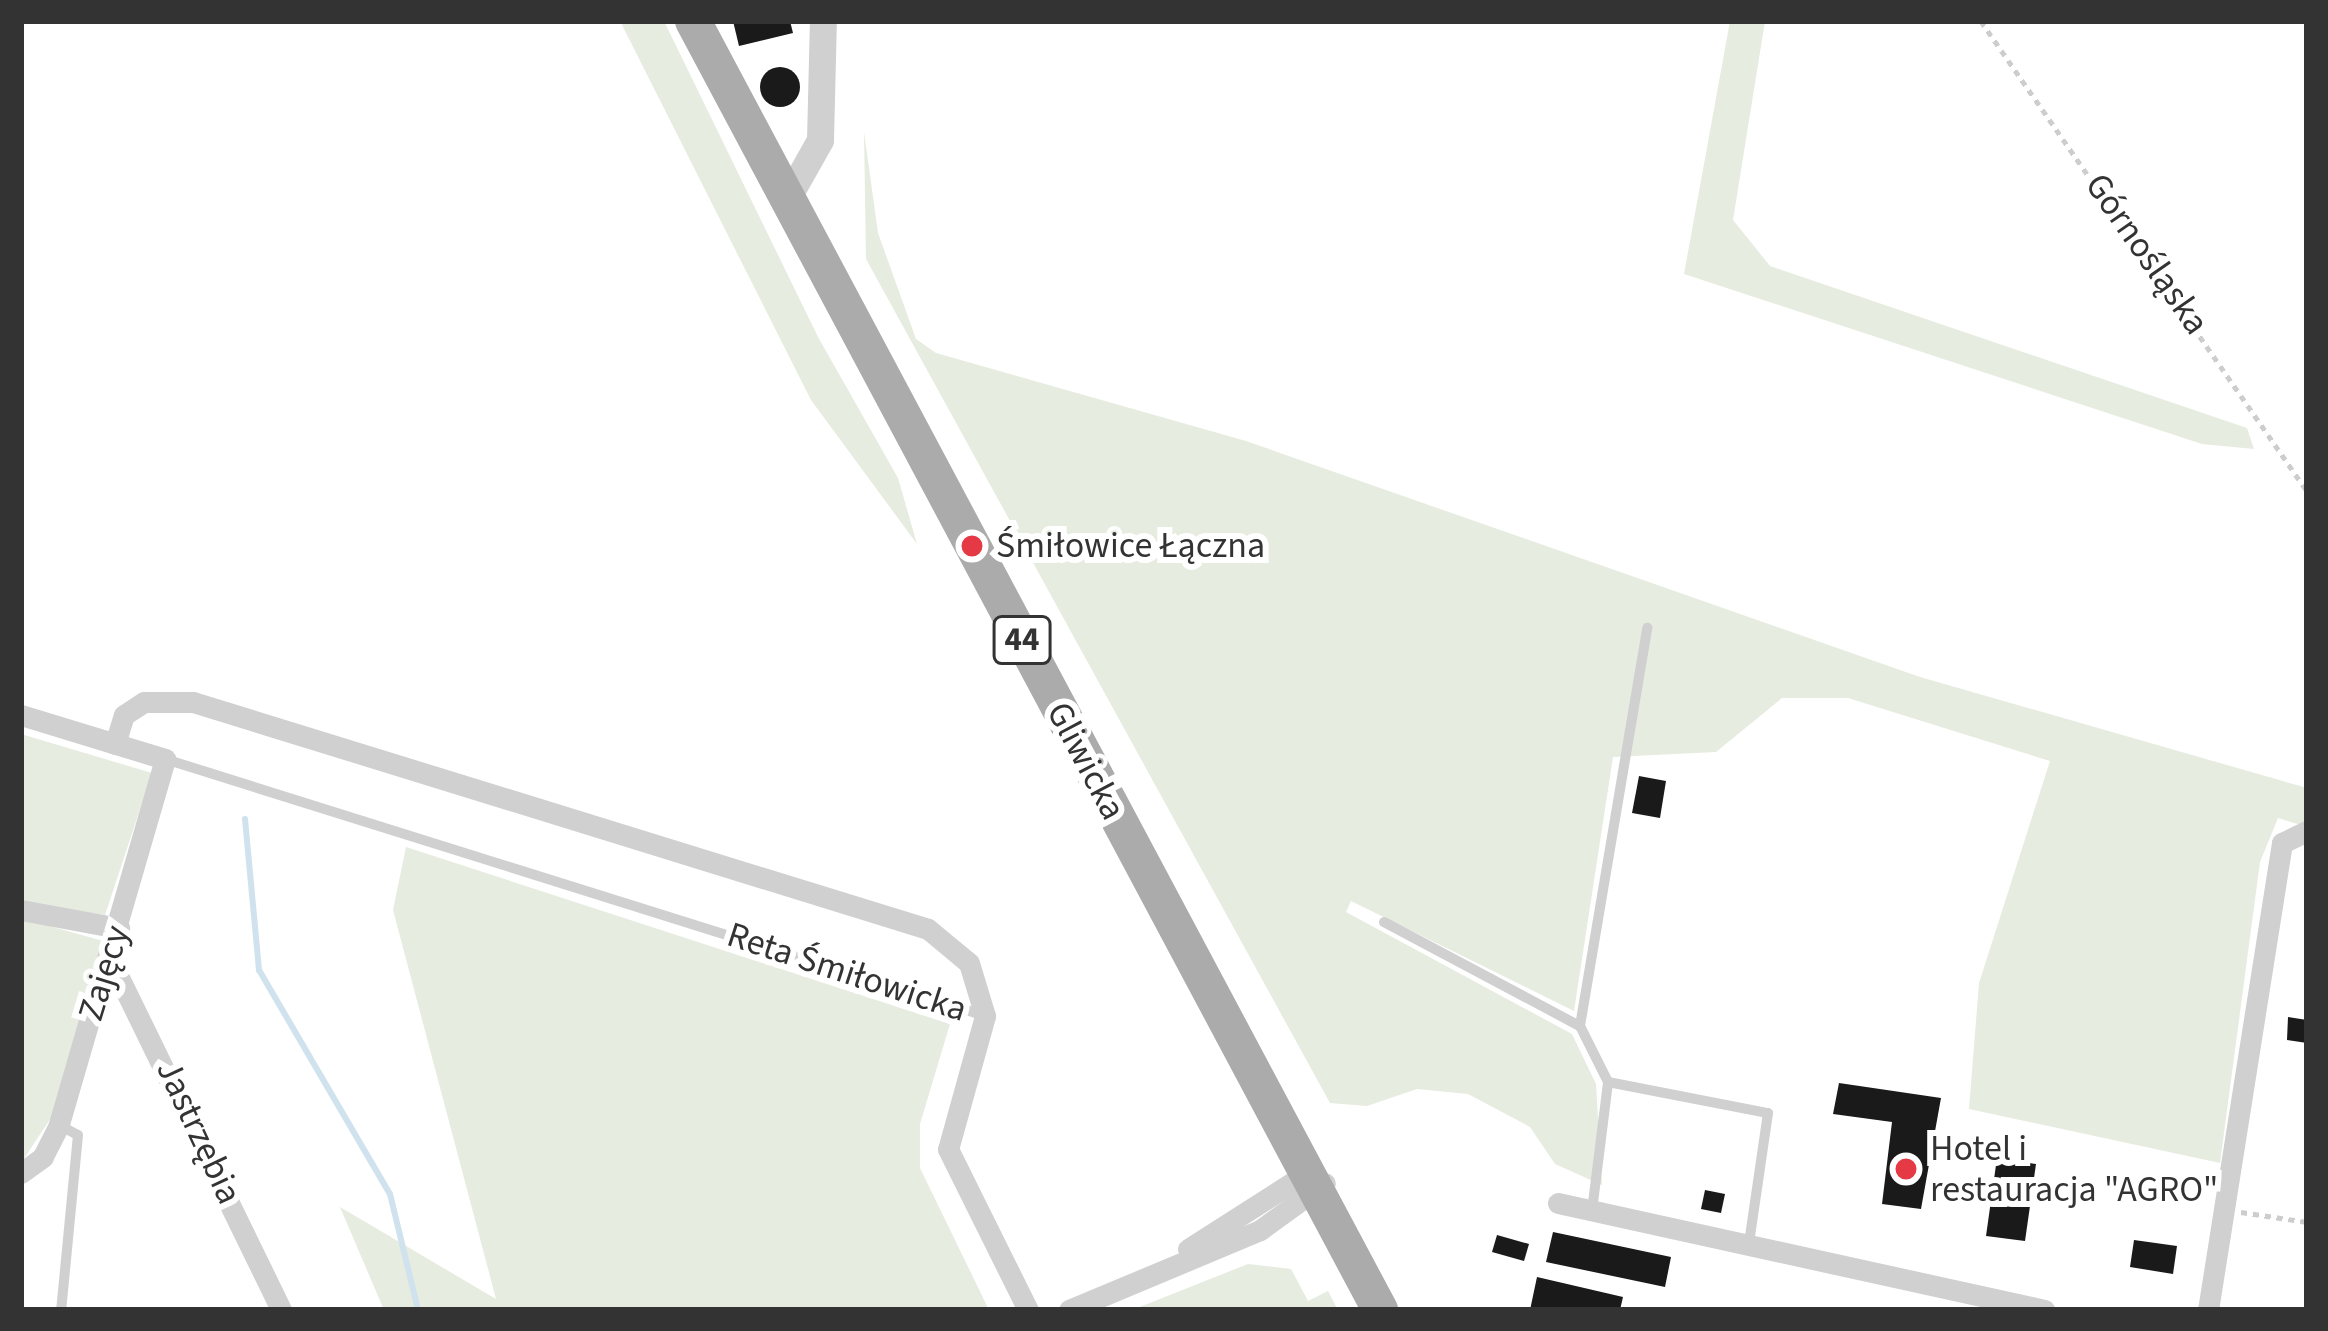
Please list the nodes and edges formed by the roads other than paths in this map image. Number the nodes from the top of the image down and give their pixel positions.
1 (693, 21) edge
2 (823, 21) edge
3 (788, 197) junction
4 (1647, 628) dead end
5 (21, 715) edge
6 (115, 744) junction
7 (165, 759) junction
8 (2307, 831) edge
9 (21, 910) edge
10 (1384, 922) dead end
11 (119, 928) junction
12 (112, 961) junction
13 (985, 1016) junction
14 (1580, 1026) junction
15 (1608, 1082) junction
16 (59, 1125) junction
17 (21, 1173) edge
18 (1317, 1178) junction
19 (1558, 1203) dead end
20 (1592, 1210) junction
21 (1749, 1243) junction
22 (61, 1310) edge
23 (280, 1310) edge
24 (1028, 1310) edge
25 (1069, 1310) edge
26 (1380, 1310) edge
27 (2044, 1310) edge
28 (2207, 1310) edge

1 - 3 main road, Gliwicka / 44
2 - 3 street
3 - 18 main road, Gliwicka / 44
4 - 14 lane
5 - 6 street, Reta Śmiłowicka
6 - 7 street, Reta Śmiłowicka
6 - 13 street, Reta Śmiłowicka
7 - 11 street, Zajęcy
7 - 13 lane, Reta Śmiłowicka
8 - 28 street
9 - 11 street
10 - 14 lane
11 - 12 street, Zajęcy
12 - 16 street, Zajęcy
12 - 23 street, Jastrzębia
13 - 24 street
14 - 15 lane
15 - 20 lane
15 - 21 lane
16 - 17 street, Zajęcy
16 - 22 lane
18 - 25 street
18 - 26 main road, Gliwicka / 44
19 - 20 street
20 - 21 street
21 - 27 street

